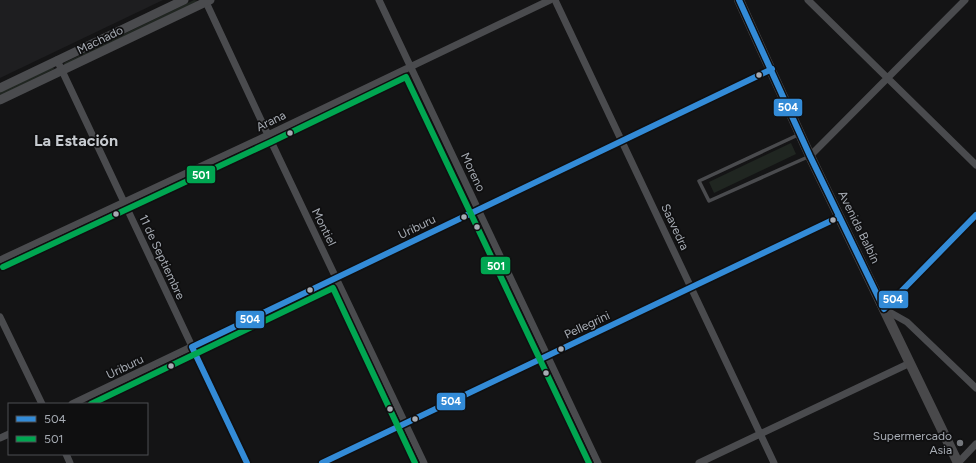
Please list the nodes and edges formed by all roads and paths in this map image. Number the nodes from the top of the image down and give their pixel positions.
1 (184, 0) edge
2 (379, 0) edge
3 (550, 0) edge
4 (555, 0) edge
5 (739, 0) edge
6 (808, 0) edge
7 (965, 0) edge
8 (207, 1) edge
9 (57, 60) junction
10 (410, 66) junction
11 (772, 69) junction
12 (62, 71) junction
13 (888, 79) junction
14 (0, 88) edge
15 (0, 100) edge
16 (800, 134) junction
17 (268, 135) junction
18 (622, 141) junction
19 (810, 156) junction
20 (976, 165) edge
21 (124, 203) junction
22 (478, 210) junction
23 (976, 215) edge
24 (839, 217) junction
25 (0, 260) edge
26 (337, 277) junction
27 (691, 287) junction
28 (884, 309) junction
29 (0, 317) edge
30 (192, 347) junction
31 (547, 356) junction
32 (910, 363) junction
33 (976, 388) edge
34 (42, 403) edge
35 (74, 403) edge
36 (405, 423) junction
37 (760, 434) junction
38 (976, 444) edge
39 (247, 463) edge
40 (322, 463) edge
41 (424, 463) edge
42 (598, 463) edge
43 (699, 463) edge
44 (774, 463) edge
45 (958, 463) edge

1 - 9 street, Machado
2 - 10 street, Moreno
3 - 10 street, Arana
4 - 18 street, Saavedra
5 - 11 main road, Avenida Balbín
6 - 13 street
7 - 13 street
8 - 12 street, Machado
8 - 17 street, Montiel
9 - 12 street, 11 de Septiembre
9 - 14 street, Machado
10 - 17 street, Arana
10 - 22 street, Moreno
11 - 16 main road, Avenida Balbín
11 - 18 street, Uriburu
12 - 15 street, Machado
12 - 21 street, 11 de Septiembre
13 - 19 street
13 - 20 street
16 - 19 main road, Avenida Balbín
16 - 19 lane
17 - 21 street, Arana
17 - 26 street, Montiel
18 - 22 street, Uriburu
18 - 27 street, Saavedra
19 - 24 main road, Avenida Balbín
21 - 25 street, Arana
21 - 30 street, 11 de Septiembre
22 - 26 street, Uriburu
22 - 31 street, Moreno
23 - 28 street
24 - 27 street, Pellegrini
24 - 28 main road, Avenida Balbín
26 - 30 street, Uriburu
26 - 36 street, Montiel
27 - 31 street, Pellegrini
27 - 37 street, Saavedra
28 - 32 main road, Avenida Balbín
28 - 33 street
29 - 34 street
30 - 35 street, Uriburu
30 - 39 street, 11 de Septiembre
31 - 36 street, Pellegrini
31 - 42 street, Moreno
32 - 37 street
32 - 45 main road, Avenida Balbín
36 - 40 street, Pellegrini
36 - 41 street, Montiel
37 - 43 street
37 - 44 street, Saavedra
38 - 45 street

